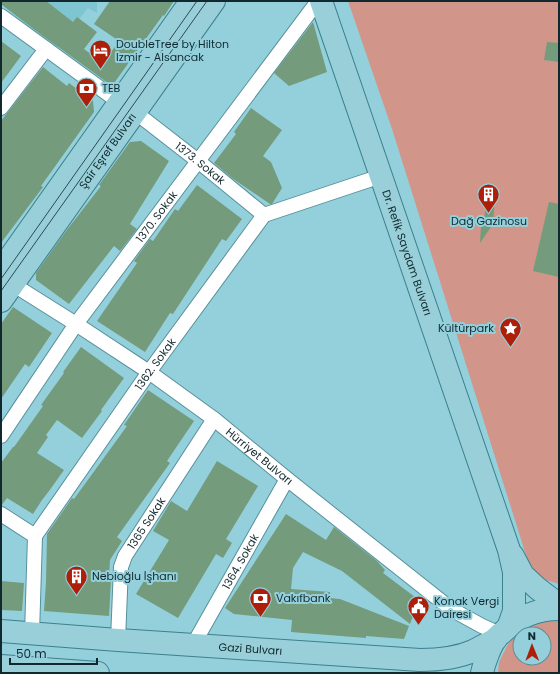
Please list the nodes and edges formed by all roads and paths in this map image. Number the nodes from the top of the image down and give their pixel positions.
1 (191, 1) edge
2 (214, 1) edge
3 (318, 1) edge
4 (321, 1) edge
5 (1, 16) edge
6 (46, 49) junction
7 (127, 107) junction
8 (1, 108) edge
9 (198, 161) junction
10 (381, 176) junction
11 (264, 216) junction
12 (6, 277) edge
13 (76, 324) junction
14 (149, 372) junction
15 (214, 419) junction
16 (1, 436) edge
17 (287, 479) junction
18 (1, 514) edge
19 (35, 536) junction
20 (509, 550) junction
21 (559, 605) edge
22 (559, 609) edge
23 (1, 631) edge
24 (502, 633) junction
25 (32, 634) junction
26 (118, 640) junction
27 (193, 645) junction
28 (1, 666) edge
29 (98, 673) edge
30 (482, 673) edge

1 - 7 main road
2 - 7 main road, Şair Eşref Bulvarı
3 - 9 street, 1370. Sokak
4 - 10 main road, Dr. Refik Saydam Bulvarı
5 - 6 street, 1373. Sokak
6 - 7 street, 1373. Sokak
6 - 8 street
7 - 9 street, 1373. Sokak
7 - 12 main road
9 - 11 street, 1373. Sokak
9 - 13 street, 1370. Sokak
10 - 11 street
10 - 20 main road, Dr. Refik Saydam Bulvarı
11 - 14 street, 1362. Sokak
12 - 13 street, Hürriyet Bulvarı
13 - 14 street, Hürriyet Bulvarı
13 - 16 street, 1370. Sokak
14 - 15 street, Hürriyet Bulvarı
14 - 19 street, 1362. Sokak
15 - 17 street, Hürriyet Bulvarı
15 - 26 street, 1365 Sokak
17 - 24 street, Hürriyet Bulvarı
17 - 27 street, 1364. Sokak
18 - 19 street
19 - 25 street
20 - 21 main road
20 - 24 main road
22 - 24 main road, Gazi Bulvarı
23 - 25 main road, Gazi Bulvarı
24 - 27 main road, Gazi Bulvarı
24 - 30 main road
25 - 26 main road, Gazi Bulvarı
26 - 27 main road, Gazi Bulvarı
28 - 29 main road

